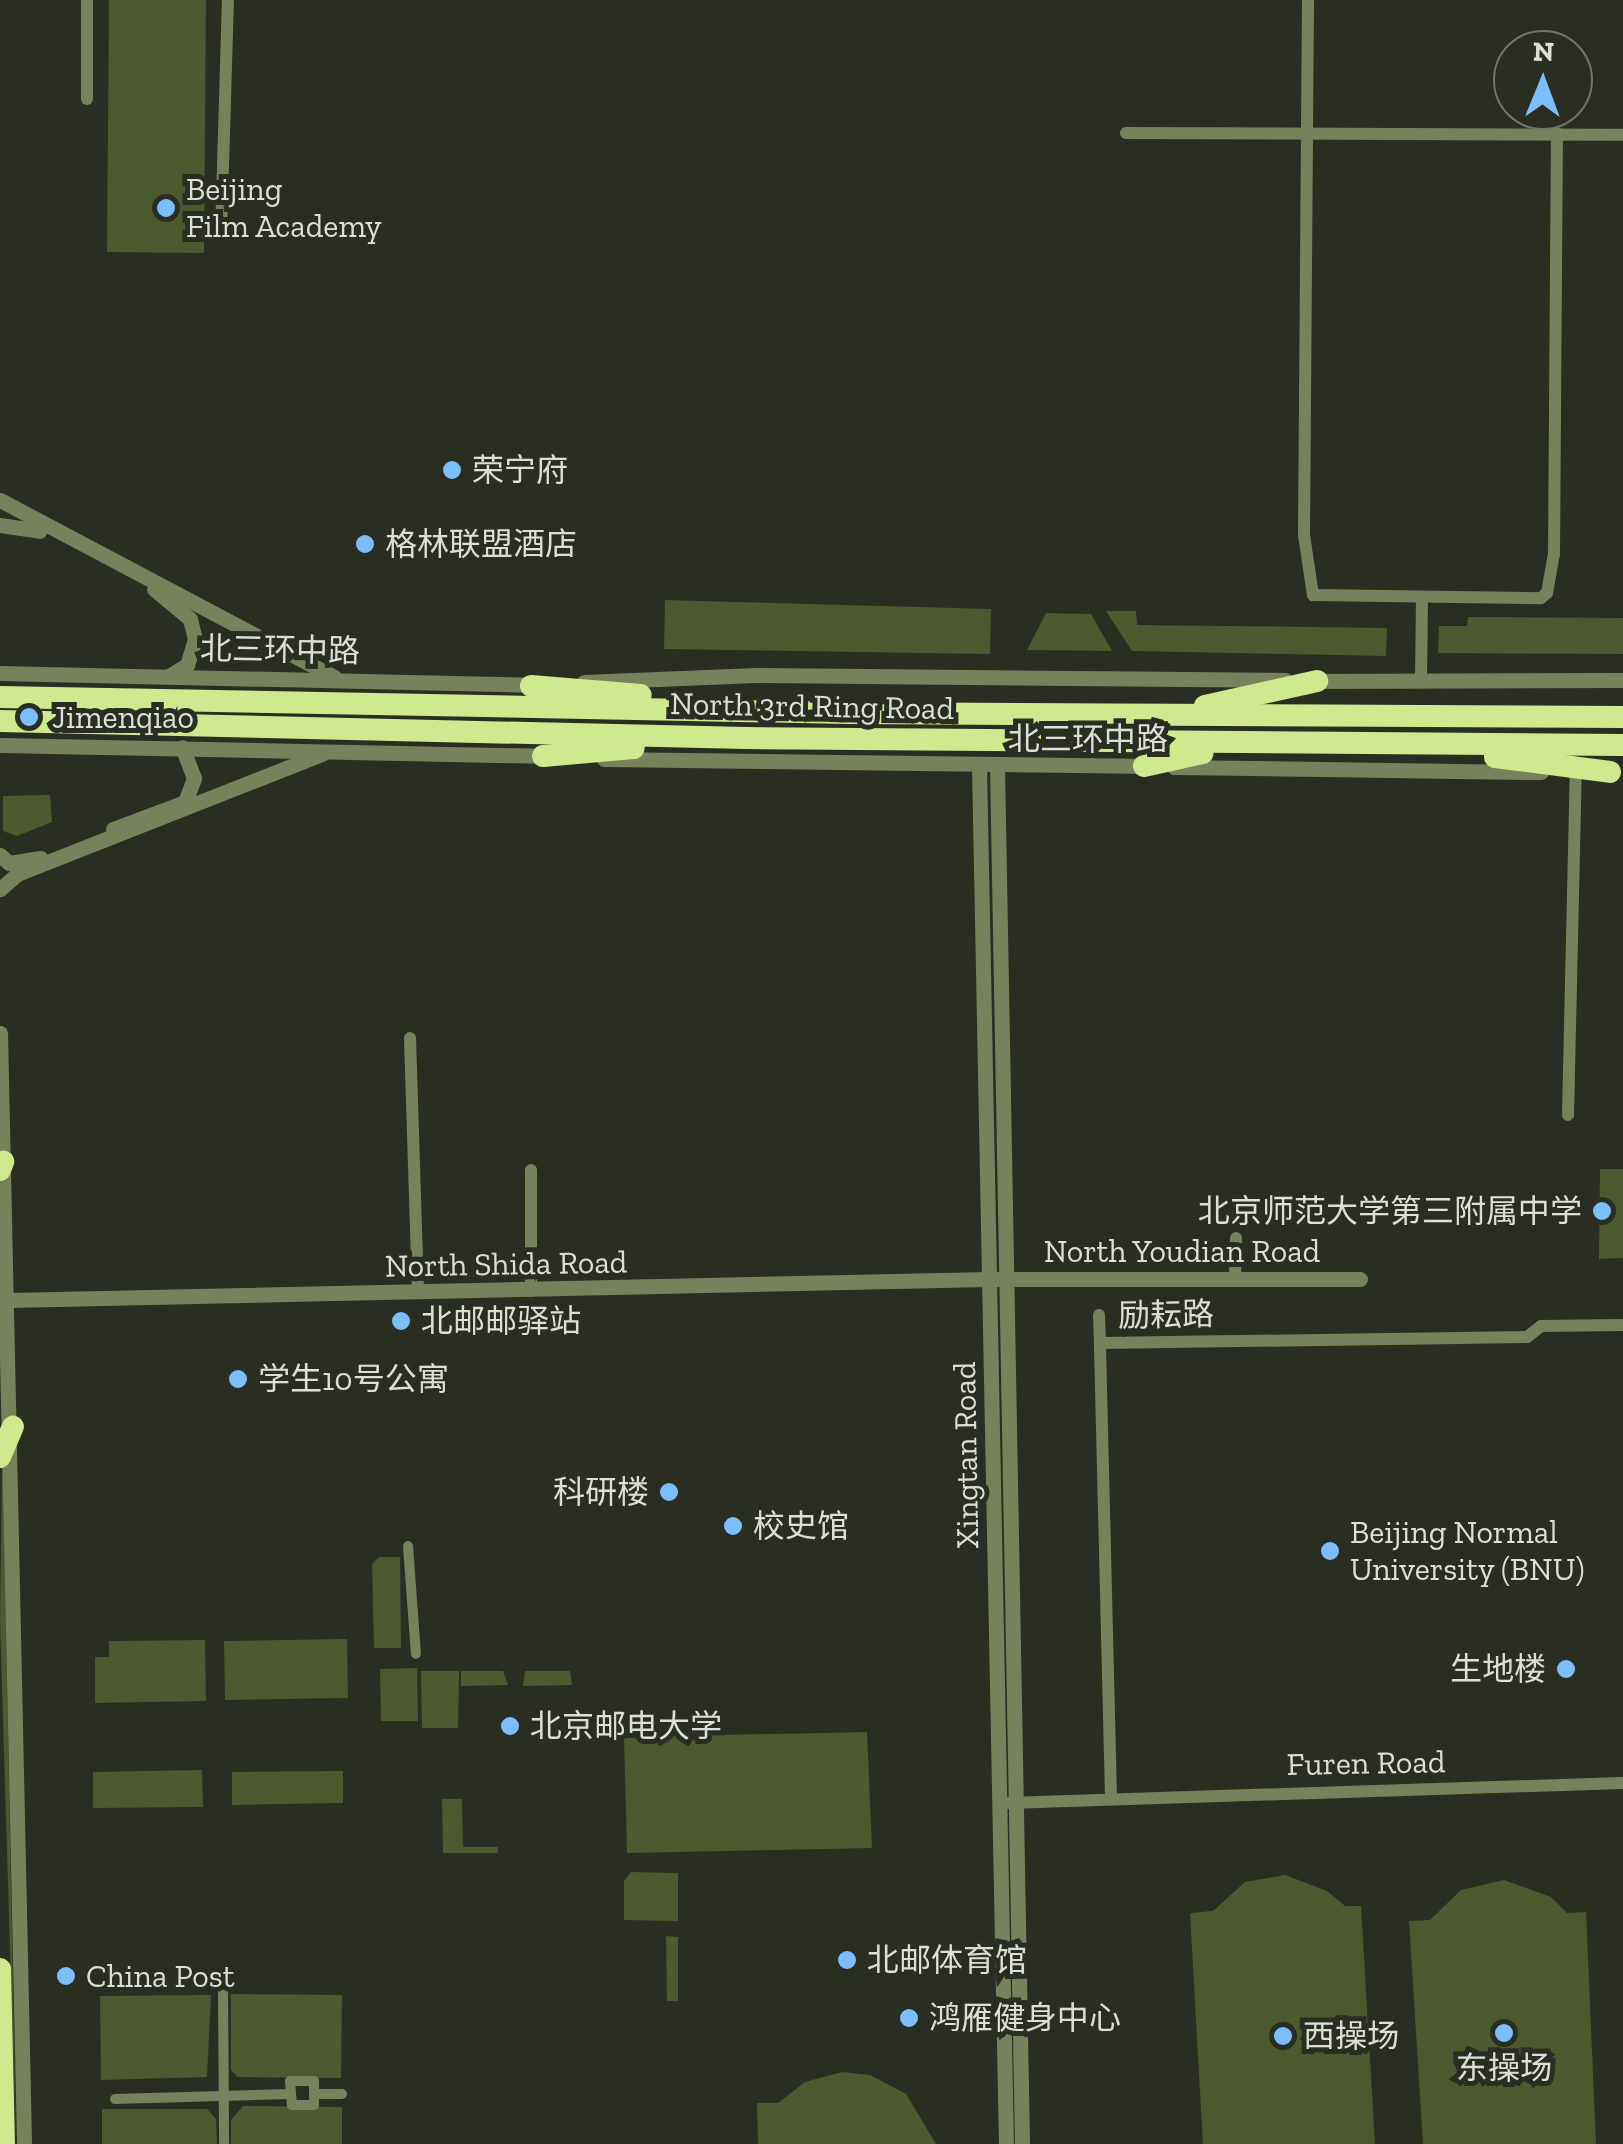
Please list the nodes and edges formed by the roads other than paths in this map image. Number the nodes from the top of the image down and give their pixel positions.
1 (87, 0) edge
2 (228, 0) edge
3 (1308, 0) edge
4 (87, 99) dead end
5 (1126, 133) dead end
6 (1307, 133) junction
7 (1557, 134) junction
8 (1623, 134) edge
9 (221, 234) dead end
10 (0, 500) edge
11 (0, 524) edge
12 (1422, 598) junction
13 (0, 673) edge
14 (169, 676) junction
15 (338, 678) junction
16 (1422, 680) junction
17 (1623, 680) edge
18 (1317, 681) junction
19 (530, 686) junction
20 (0, 697) edge
21 (848, 713) junction
22 (1168, 714) junction
23 (1623, 716) edge
24 (0, 721) edge
25 (74, 734) junction
26 (746, 738) junction
27 (0, 744) edge
28 (1245, 744) junction
29 (1407, 745) junction
30 (1623, 745) edge
31 (182, 747) junction
32 (333, 750) junction
33 (542, 756) junction
34 (980, 766) junction
35 (998, 766) junction
36 (1144, 766) junction
37 (1576, 772) junction
38 (1617, 772) edge
39 (0, 855) edge
40 (0, 889) edge
41 (0, 1033) edge
42 (410, 1038) dead end
43 (1568, 1115) dead end
44 (2, 1166) edge
45 (531, 1170) dead end
46 (1236, 1238) dead end
47 (997, 1279) junction
48 (1236, 1279) junction
49 (1360, 1279) dead end
50 (530, 1291) junction
51 (418, 1293) junction
52 (9, 1300) junction
53 (1099, 1315) dead end
54 (1623, 1325) edge
55 (1100, 1343) junction
56 (13, 1427) junction
57 (0, 1457) edge
58 (408, 1546) dead end
59 (416, 1654) dead end
60 (1623, 1784) edge
61 (1111, 1798) junction
62 (1006, 1803) junction
63 (0, 1968) edge
64 (222, 1988) dead end
65 (291, 2094) junction
66 (314, 2094) junction
67 (342, 2094) dead end
68 (224, 2096) junction
69 (115, 2099) dead end
70 (6, 2144) edge
71 (24, 2144) edge
72 (224, 2144) edge
73 (1006, 2144) edge
74 (1022, 2144) edge

1 - 4 street
2 - 9 street
3 - 6 street
5 - 6 street
6 - 7 street
6 - 12 street
7 - 8 street
7 - 12 street
10 - 15 street
11 - 14 street
12 - 16 street
13 - 14 street, 北三环中路
14 - 15 street, 北三环中路
15 - 19 street, 北三环中路
16 - 17 street, 北三环中路
16 - 18 street, 北三环中路
18 - 19 street, 北三环中路
18 - 22 highway
19 - 21 highway
20 - 21 highway, North 3rd Ring Road
21 - 22 highway, North 3rd Ring Road
22 - 23 highway, North 3rd Ring Road
24 - 25 highway, North 3rd Ring Road
25 - 26 highway, North 3rd Ring Road
25 - 27 street, 北三环中路
25 - 31 street, 北三环中路
26 - 28 highway, North 3rd Ring Road
26 - 33 highway
28 - 29 highway, North 3rd Ring Road
28 - 36 highway
29 - 30 highway, North 3rd Ring Road
29 - 38 highway
31 - 32 street, 北三环中路
31 - 39 street
32 - 33 street, 北三环中路
32 - 40 street
33 - 34 street, 北三环中路
34 - 35 street, 北三环中路
34 - 47 street, Xingtan Road
35 - 36 street, 北三环中路
35 - 47 street, Xingtan Road
36 - 37 street, 北三环中路
37 - 38 street, 北三环中路
37 - 43 street
41 - 44 street
42 - 51 street
44 - 52 street
45 - 50 street
46 - 48 street
47 - 48 street, North Youdian Road
47 - 50 street, North Shida Road
47 - 62 street, Xingtan Road
48 - 49 street, North Youdian Road
50 - 51 street, North Shida Road
51 - 52 street, North Shida Road
52 - 56 street
53 - 55 street
54 - 55 street, 励耘路
55 - 61 street, 励耘路
56 - 57 highway
56 - 71 street
58 - 59 street
60 - 61 street, Furen Road
61 - 62 street, Furen Road
62 - 73 street, Xingtan Road
62 - 74 street, Xingtan Road
63 - 70 highway
64 - 68 street
65 - 66 street
65 - 66 street
65 - 68 street
66 - 67 street
68 - 69 street
68 - 72 street

